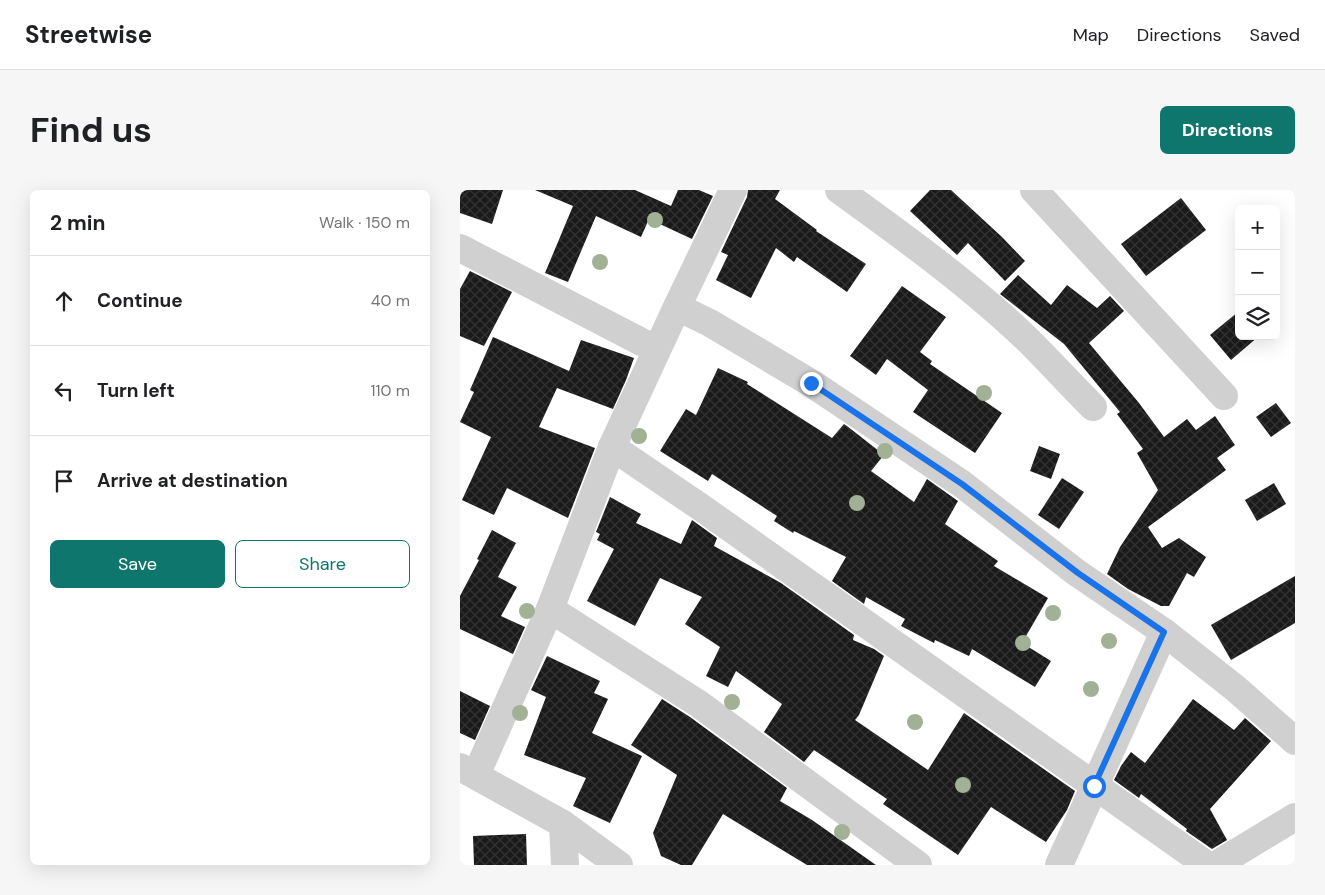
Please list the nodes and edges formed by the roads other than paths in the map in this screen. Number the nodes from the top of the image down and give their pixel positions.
1 (732, 190) edge
2 (839, 190) edge
3 (1034, 190) edge
4 (460, 248) edge
5 (677, 307) junction
6 (657, 350) junction
7 (1224, 396) dead end
8 (1093, 407) dead end
9 (612, 447) junction
10 (550, 609) junction
11 (1164, 632) junction
12 (1295, 741) edge
13 (468, 771) edge
14 (1094, 786) junction
15 (1295, 817) edge
16 (563, 824) junction
17 (565, 865) edge
18 (619, 865) edge
19 (918, 865) edge
20 (1060, 865) edge
21 (1207, 865) edge
22 (1216, 865) edge

1 - 5 street
2 - 8 street
3 - 7 street
4 - 6 street
5 - 6 street
5 - 11 street
6 - 9 street
9 - 10 street
9 - 14 street
10 - 13 street
10 - 19 street
11 - 12 street
11 - 14 street
13 - 16 street
14 - 20 street
14 - 21 street
15 - 22 street
16 - 17 street
16 - 18 street

